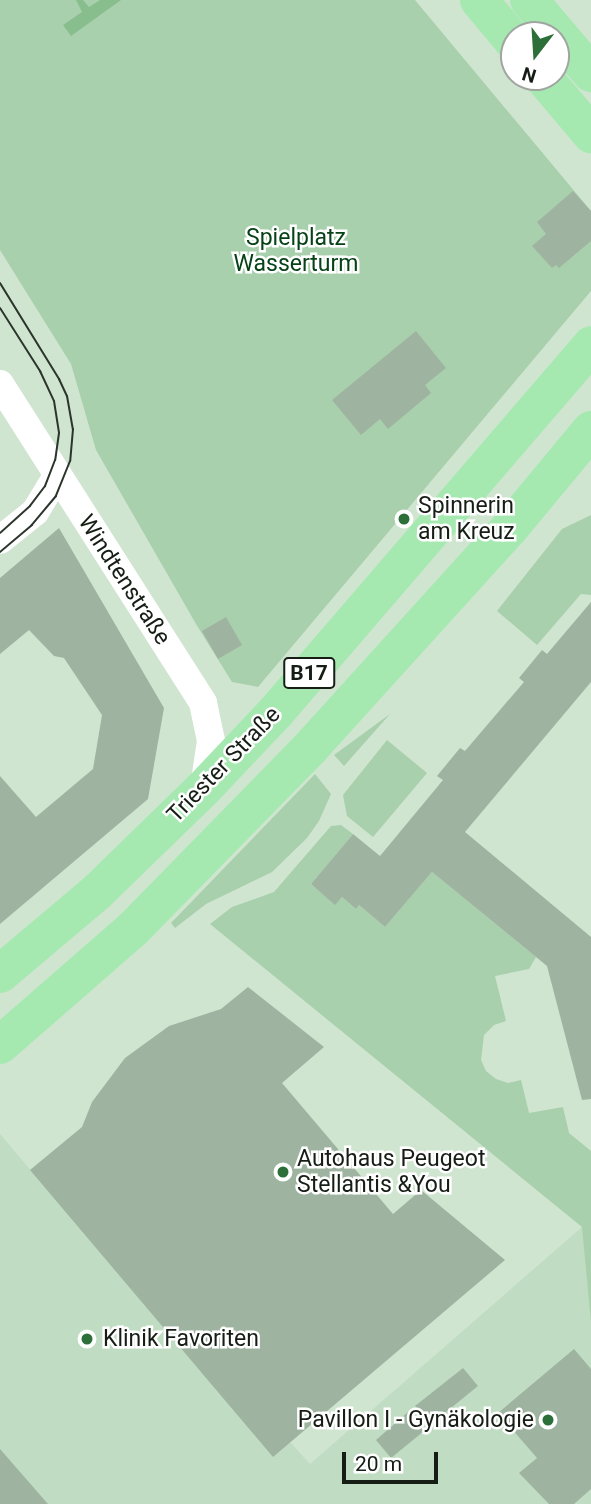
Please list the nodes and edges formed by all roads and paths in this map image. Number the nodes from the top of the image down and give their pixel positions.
1 (479, 0) edge
2 (529, 0) edge
3 (500, 25) edge
4 (591, 73) edge
5 (555, 91) edge
6 (591, 134) edge
7 (591, 345) edge
8 (0, 384) edge
9 (591, 430) edge
10 (57, 476) junction
11 (0, 540) edge
12 (204, 788) junction
13 (0, 974) edge
14 (0, 1045) edge

1 - 3 main road
2 - 4 main road
5 - 6 main road
7 - 12 main road, Triester Straße / B17
8 - 10 street, Windtenstraße
9 - 14 main road, B17
10 - 11 street
10 - 12 street, Windtenstraße
12 - 13 main road, Triester Straße / B17

